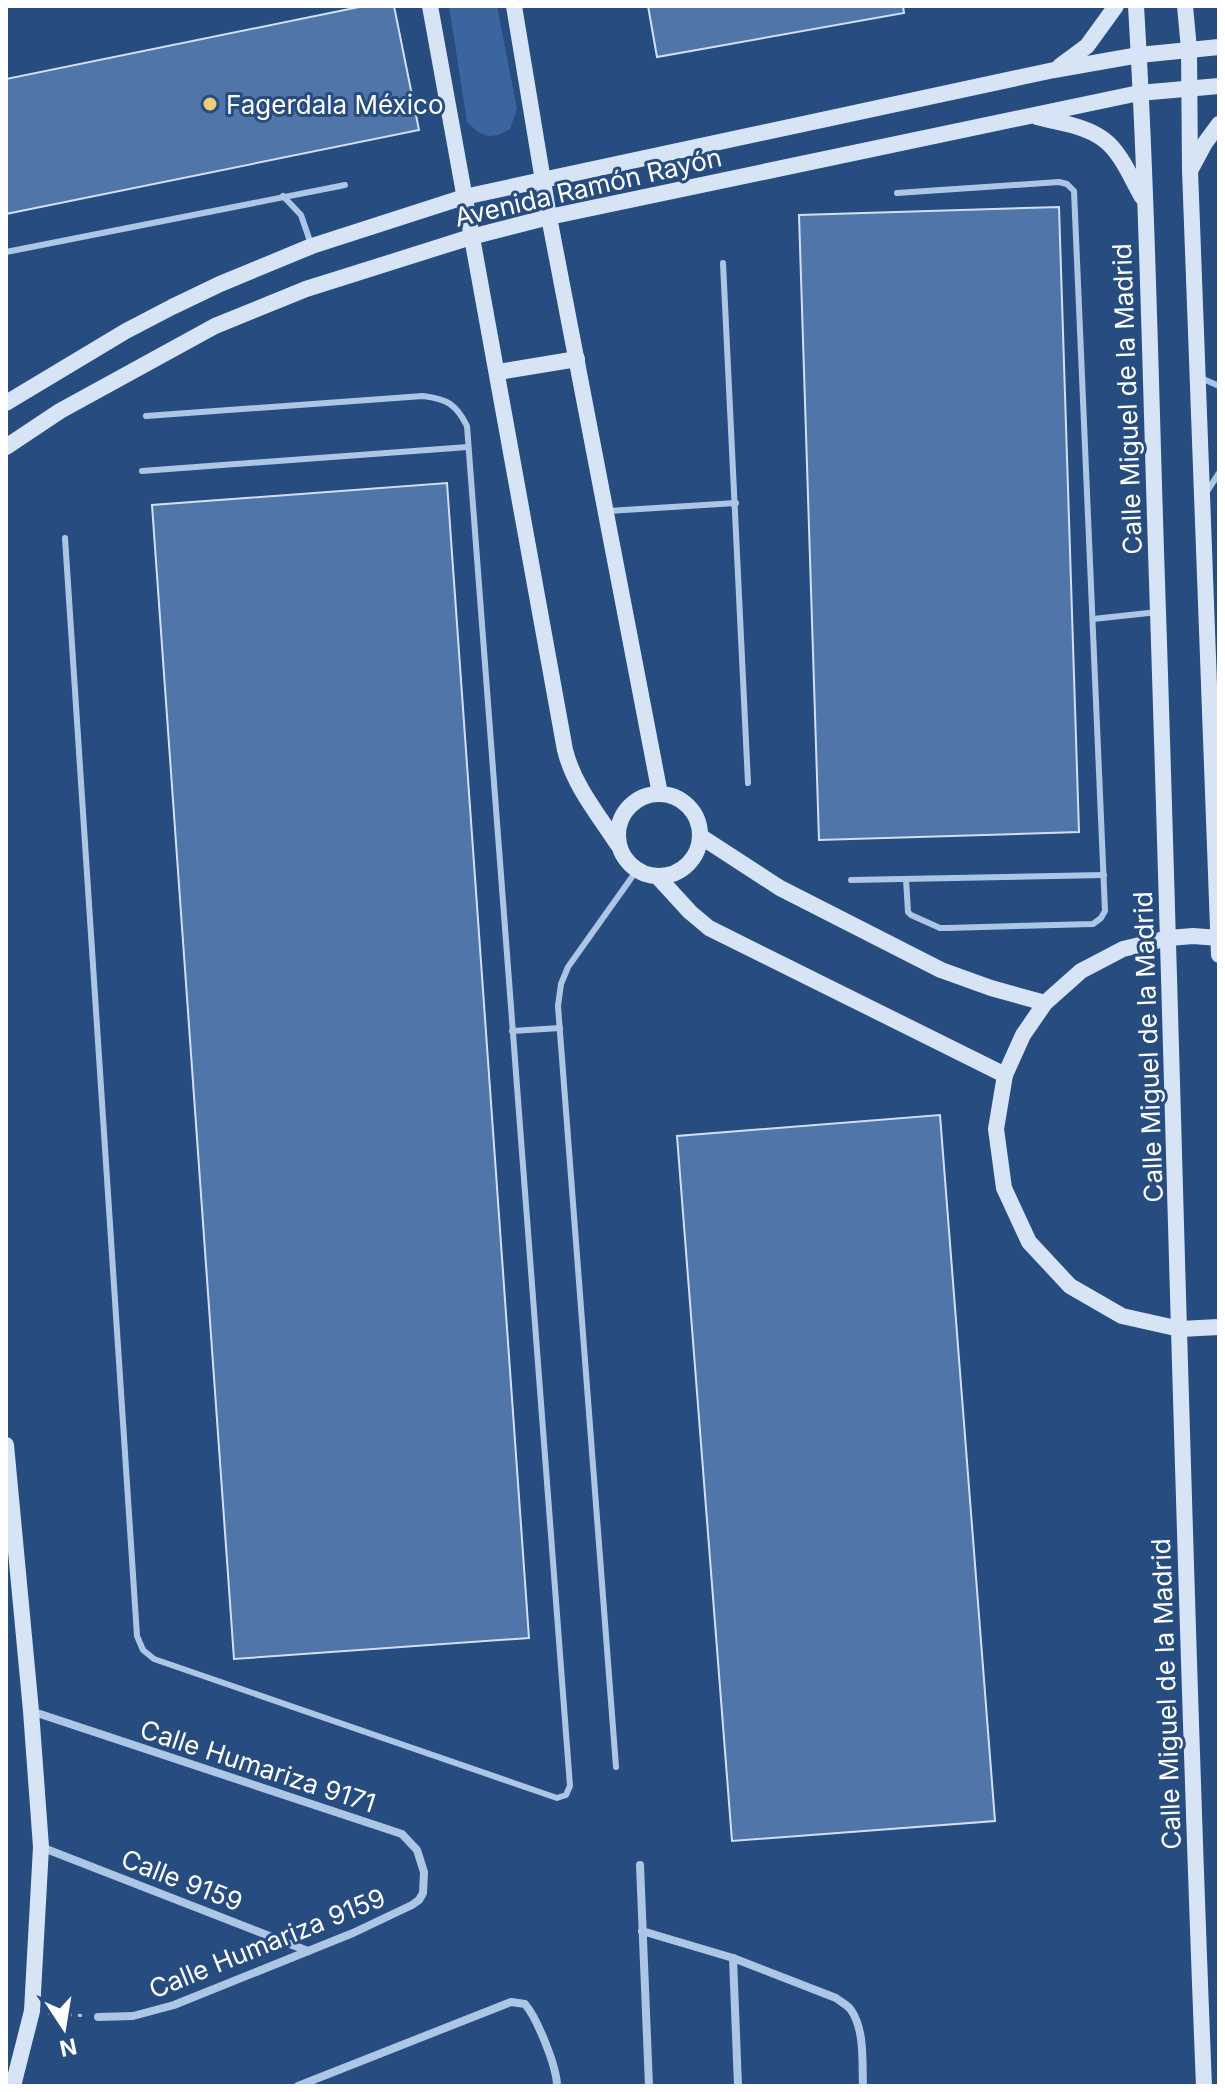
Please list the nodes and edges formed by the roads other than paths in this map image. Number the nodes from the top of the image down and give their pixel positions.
1 (430, 6) edge
2 (514, 6) edge
3 (1116, 6) edge
4 (1136, 6) edge
5 (1185, 6) edge
6 (1219, 47) edge
7 (1189, 49) junction
8 (1139, 55) junction
9 (1054, 70) junction
10 (1219, 86) edge
11 (1190, 89) junction
12 (1139, 93) junction
13 (1032, 116) junction
14 (1219, 124) edge
15 (1190, 170) junction
16 (543, 178) junction
17 (345, 185) dead end
18 (897, 193) dead end
19 (283, 196) junction
20 (464, 197) junction
21 (1144, 202) junction
22 (549, 217) junction
23 (471, 237) junction
24 (312, 246) junction
25 (6, 252) edge
26 (723, 263) dead end
27 (577, 359) junction
28 (498, 372) junction
29 (1197, 376) junction
30 (1219, 386) edge
31 (6, 403) edge
32 (146, 416) dead end
33 (6, 447) edge
34 (468, 447) junction
35 (142, 471) dead end
36 (1219, 473) edge
37 (1202, 499) junction
38 (736, 503) junction
39 (606, 511) junction
40 (65, 538) dead end
41 (1158, 612) junction
42 (1093, 619) junction
43 (748, 783) dead end
44 (660, 794) junction
45 (700, 836) junction
46 (618, 845) junction
47 (637, 870) junction
48 (1104, 875) junction
49 (657, 876) junction
50 (906, 879) junction
51 (851, 880) dead end
52 (1169, 938) junction
53 (1219, 938) edge
54 (1219, 955) edge
55 (1045, 1003) junction
56 (560, 1028) junction
57 (512, 1031) junction
58 (1005, 1075) junction
59 (1219, 1327) edge
60 (1180, 1329) junction
61 (6, 1445) edge
62 (11, 1544) edge
63 (31, 1711) junction
64 (616, 1767) dead end
65 (41, 1847) junction
66 (640, 1865) dead end
67 (419, 1900) joint
68 (642, 1931) junction
69 (309, 1951) junction
70 (733, 1958) junction
71 (98, 2017) road end
72 (6, 2082) edge
73 (13, 2086) edge
74 (298, 2086) edge
75 (557, 2086) edge
76 (649, 2086) edge
77 (738, 2086) edge
78 (863, 2086) edge
79 (1204, 2086) edge

1 - 20 main road
2 - 16 main road
3 - 9 main road
4 - 8 main road, Calle Miguel de la Madrid
5 - 7 main road
6 - 7 main road, Avenida Ramón Rayón
7 - 8 main road, Avenida Ramón Rayón
7 - 11 main road
8 - 9 main road, Avenida Ramón Rayón
8 - 12 main road, Calle Miguel de la Madrid
9 - 16 main road, Avenida Ramón Rayón
10 - 11 main road, Avenida Ramón Rayón
11 - 12 main road, Avenida Ramón Rayón
11 - 15 main road
12 - 13 main road, Avenida Ramón Rayón
12 - 21 main road, Calle Miguel de la Madrid
13 - 21 main road
13 - 22 main road, Avenida Ramón Rayón
14 - 15 main road
15 - 29 main road
16 - 20 main road, Avenida Ramón Rayón
16 - 22 main road
17 - 19 lane
18 - 42 lane
19 - 24 lane
19 - 25 lane
20 - 23 main road
20 - 24 main road, Avenida Ramón Rayón
21 - 41 main road, Calle Miguel de la Madrid
22 - 23 main road, Avenida Ramón Rayón
22 - 27 main road
23 - 28 main road
23 - 33 main road, Avenida Ramón Rayón
24 - 31 main road, Avenida Ramón Rayón
26 - 38 lane
27 - 28 main road
27 - 39 main road
28 - 46 main road
29 - 30 lane
29 - 37 main road
32 - 34 lane
34 - 35 lane
34 - 57 lane
36 - 37 lane
37 - 53 main road
38 - 39 lane
38 - 43 lane
39 - 44 main road
40 - 57 lane
41 - 42 lane
41 - 52 main road, Calle Miguel de la Madrid
42 - 48 lane
44 - 45 main road
44 - 46 main road
45 - 49 main road
45 - 55 main road
46 - 47 main road
47 - 49 main road
47 - 56 lane
48 - 50 lane
48 - 50 lane
49 - 58 main road
50 - 51 lane
52 - 53 main road
52 - 55 main road
52 - 60 main road, Calle Miguel de la Madrid
53 - 54 main road
55 - 58 main road
56 - 57 lane
56 - 64 lane
58 - 60 main road
59 - 60 main road
60 - 79 main road, Calle Miguel de la Madrid
61 - 62 main road
62 - 63 main road
63 - 65 main road
63 - 67 street, Calle Humariza 9171
65 - 69 street, Calle 9159
65 - 73 main road
66 - 68 street
67 - 69 street, Calle Humariza 9159
68 - 70 street
68 - 76 street
69 - 71 street, Calle Humariza 9159
70 - 77 street
70 - 78 street
72 - 73 street
74 - 75 street

